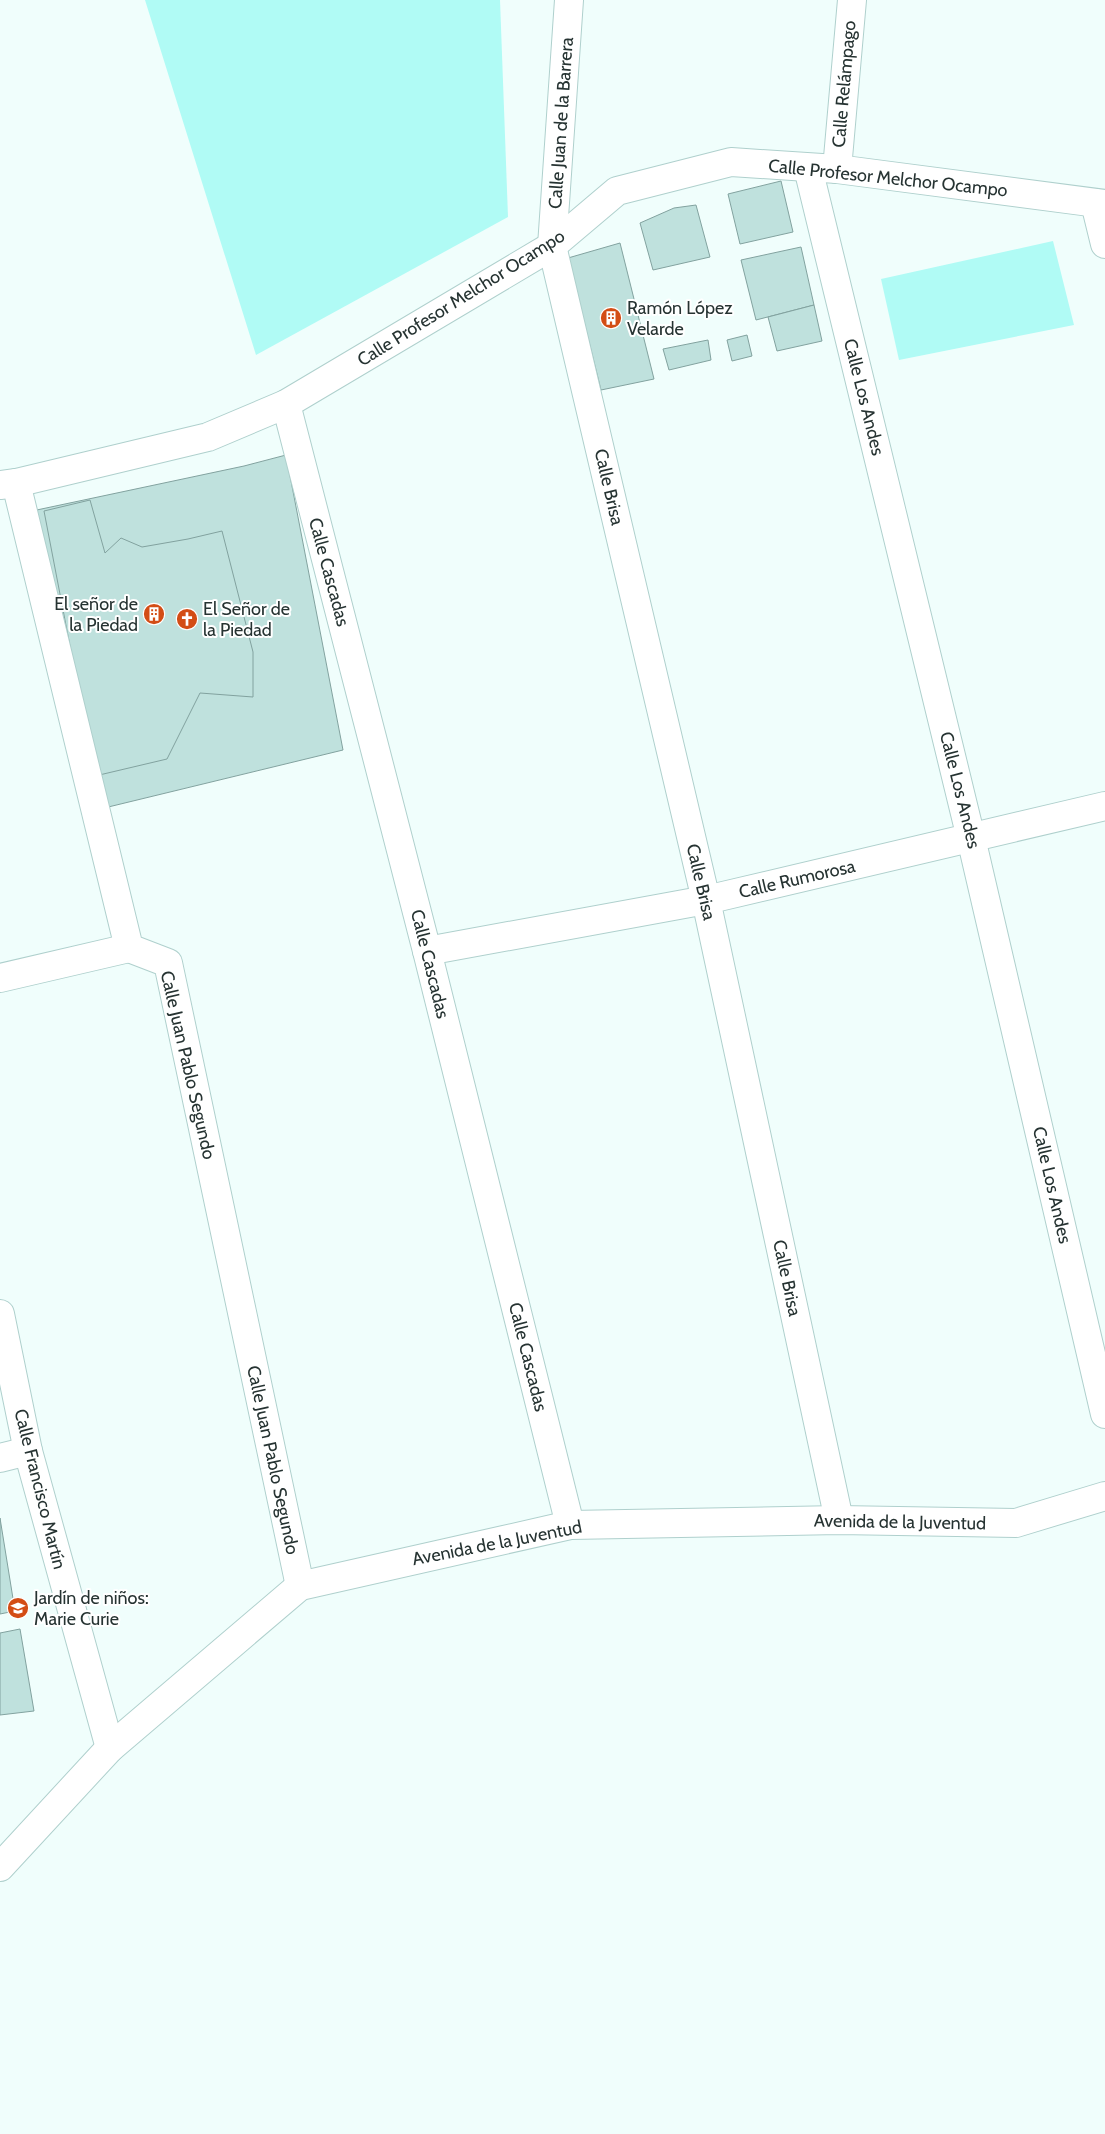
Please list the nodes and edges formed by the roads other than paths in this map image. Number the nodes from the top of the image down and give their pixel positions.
1 (569, 0) edge
2 (852, 0) edge
3 (808, 168) junction
4 (837, 169) junction
5 (1100, 204) edge
6 (1105, 244) edge
7 (552, 246) junction
8 (286, 404) junction
9 (8, 484) edge
10 (1105, 806) edge
11 (971, 838) junction
12 (706, 900) junction
13 (129, 948) junction
14 (427, 951) junction
15 (0, 978) edge
16 (0, 1314) edge
17 (1105, 1414) edge
18 (28, 1451) junction
19 (0, 1458) edge
20 (1105, 1496) edge
21 (839, 1520) junction
22 (570, 1525) junction
23 (300, 1586) junction
24 (110, 1748) junction
25 (0, 1866) edge

1 - 7 street, Calle Juan de la Barrera
2 - 4 street, Calle Relámpago
3 - 4 street, Calle Profesor Melchor Ocampo
3 - 7 street, Calle Profesor Melchor Ocampo
3 - 11 street, Calle Los Andes
4 - 5 street, Calle Profesor Melchor Ocampo
5 - 6 street
7 - 8 street, Calle Profesor Melchor Ocampo
7 - 12 street, Calle Brisa
8 - 9 street, Calle Profesor Melchor Ocampo
8 - 14 street, Calle Cascadas
9 - 13 street
10 - 11 street, Calle Rumorosa
11 - 12 street, Calle Rumorosa
11 - 17 street, Calle Los Andes
12 - 14 street, Calle Rumorosa
12 - 21 street, Calle Brisa
13 - 15 street
13 - 23 street, Calle Juan Pablo Segundo
14 - 22 street, Calle Cascadas
16 - 18 street, Calle Francisco Martín
18 - 19 street
18 - 24 street, Calle Francisco Martín
20 - 21 street, Avenida de la Juventud
21 - 22 street, Avenida de la Juventud
22 - 23 street, Avenida de la Juventud
23 - 24 street, Avenida de la Juventud
24 - 25 street, Avenida de la Juventud

